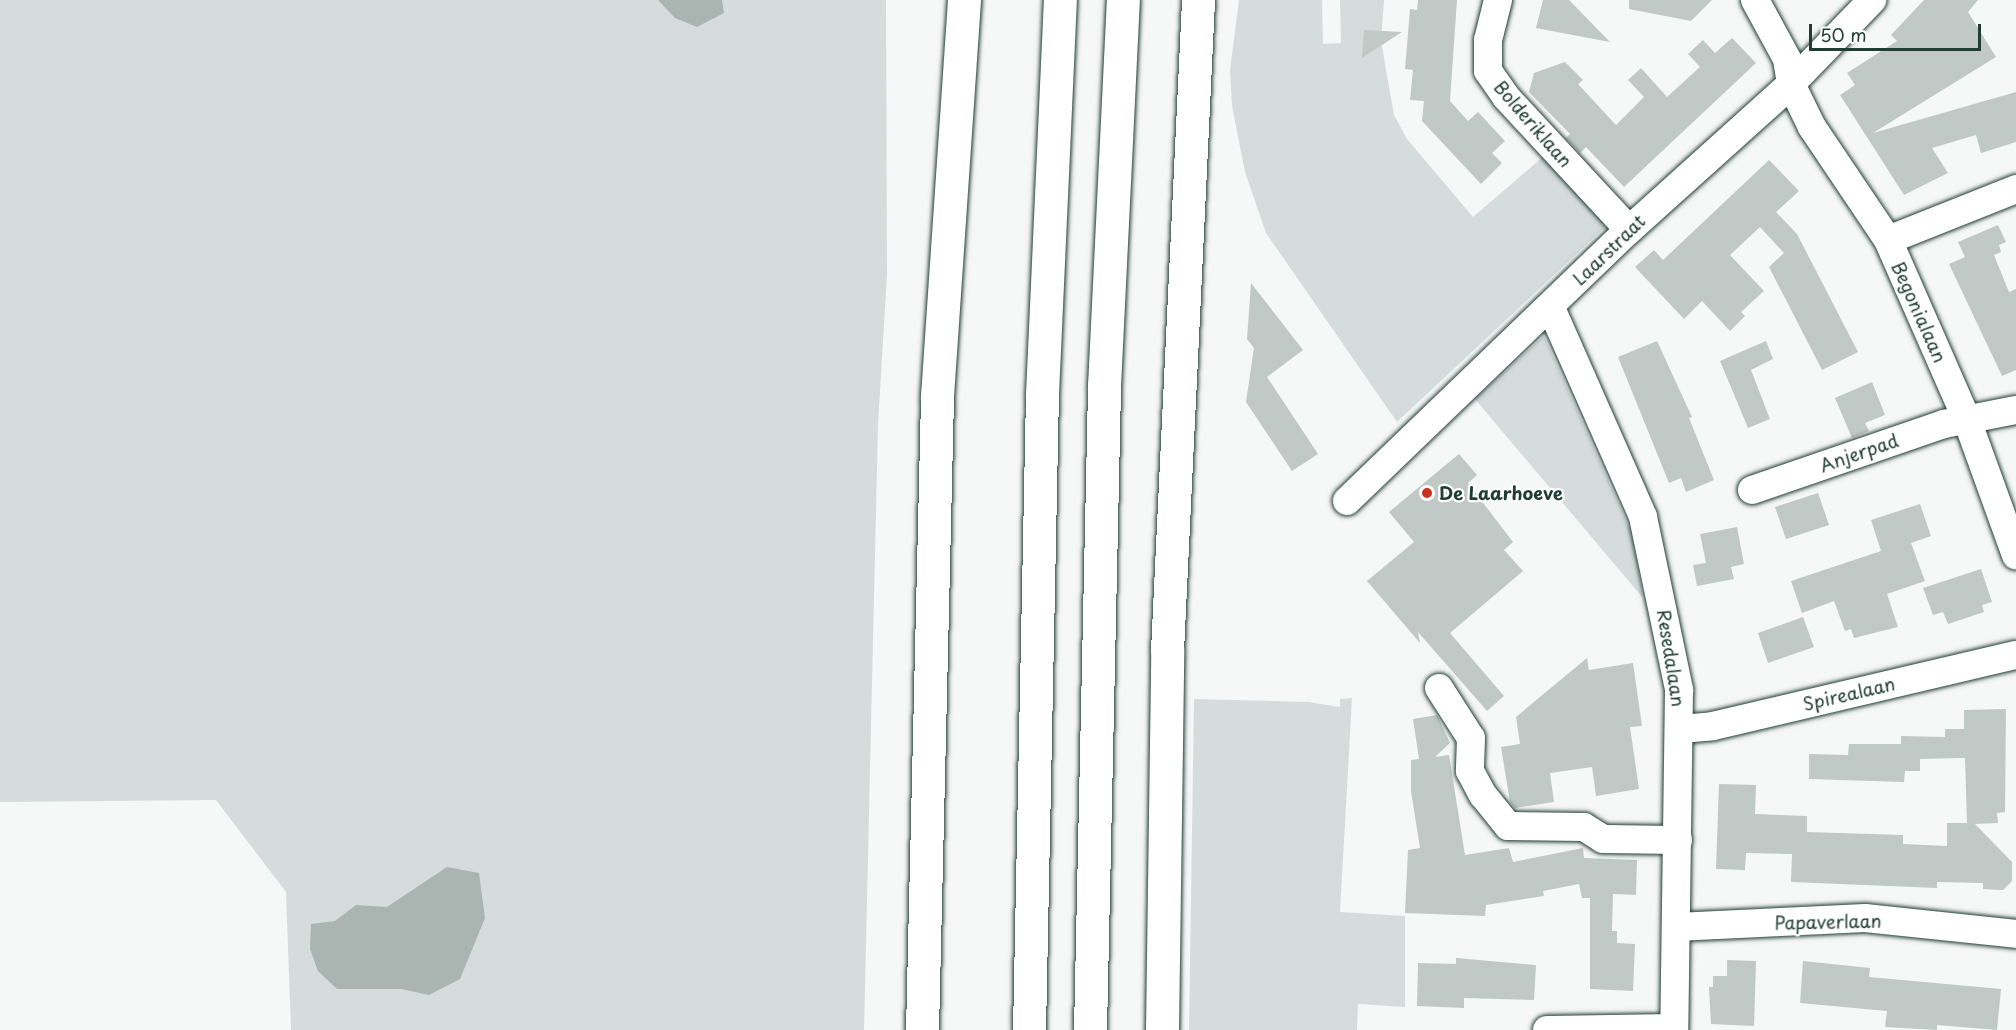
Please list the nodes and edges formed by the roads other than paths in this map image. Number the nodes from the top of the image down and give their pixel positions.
1 (964, 0) edge
2 (1060, 0) edge
3 (1123, 0) edge
4 (1198, 0) edge
5 (1498, 0) edge
6 (1755, 0) edge
7 (1872, 0) edge
8 (1791, 84) junction
9 (2016, 189) edge
10 (1629, 230) junction
11 (1888, 240) junction
12 (1551, 308) junction
13 (2016, 410) edge
14 (1967, 420) junction
15 (1752, 490) dead end
16 (1347, 501) dead end
17 (2016, 555) edge
18 (2016, 655) edge
19 (1439, 688) dead end
20 (1680, 729) junction
21 (1678, 840) junction
22 (1676, 927) junction
23 (2016, 934) edge
24 (1674, 1029) edge
25 (922, 1030) edge
26 (1029, 1030) edge
27 (1090, 1030) edge
28 (1162, 1030) edge
29 (1547, 1030) edge

1 - 25 highway
2 - 26 highway
3 - 27 highway
4 - 28 highway
5 - 10 street, Bolderiklaan
6 - 8 street, Begonialaan
7 - 8 street, Laarstraat
8 - 10 street, Laarstraat
8 - 11 street, Begonialaan
9 - 11 street
10 - 12 street, Laarstraat
11 - 14 street, Begonialaan
12 - 16 street, Laarstraat
12 - 20 street, Resedalaan
13 - 14 street, Anjerpad
14 - 15 street, Anjerpad
14 - 17 street, Begonialaan
18 - 20 street, Spirealaan
19 - 21 street
20 - 21 street, Resedalaan
21 - 22 street, Resedalaan
22 - 23 street, Papaverlaan
22 - 24 street, Resedalaan
24 - 29 street

